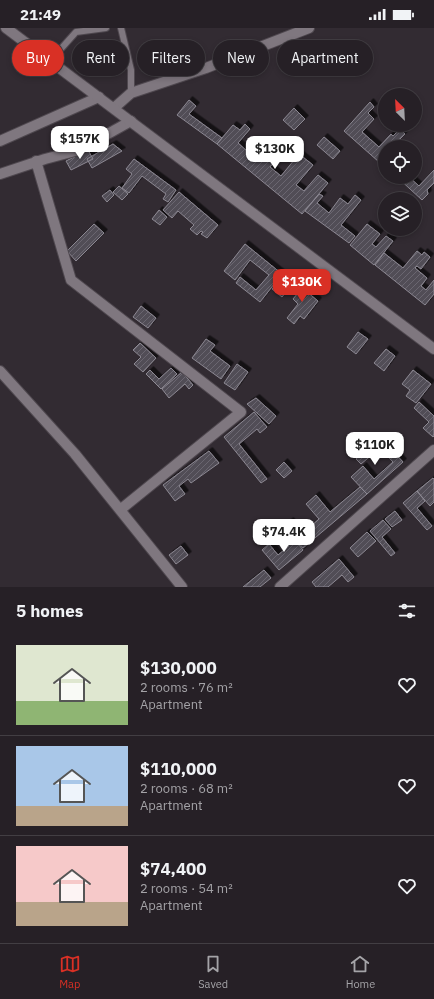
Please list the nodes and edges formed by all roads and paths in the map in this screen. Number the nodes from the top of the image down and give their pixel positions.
1 (6, 28) edge
2 (106, 28) edge
3 (121, 28) edge
4 (309, 28) edge
5 (22, 40) edge
6 (64, 45) edge
7 (64, 71) edge
8 (131, 93) junction
9 (99, 97) junction
10 (114, 108) junction
11 (131, 121) junction
12 (0, 141) edge
13 (36, 161) junction
14 (0, 174) edge
15 (433, 346) edge
16 (0, 371) edge
17 (434, 450) edge
18 (120, 510) junction
19 (182, 587) edge
20 (280, 587) edge

1 - 5 street
2 - 6 lane
3 - 8 lane
4 - 8 street
7 - 9 street
8 - 10 street
9 - 10 street
9 - 12 street
10 - 11 street
11 - 13 street
11 - 15 street
13 - 14 street
13 - 18 street
16 - 18 street
17 - 20 street
18 - 19 street

